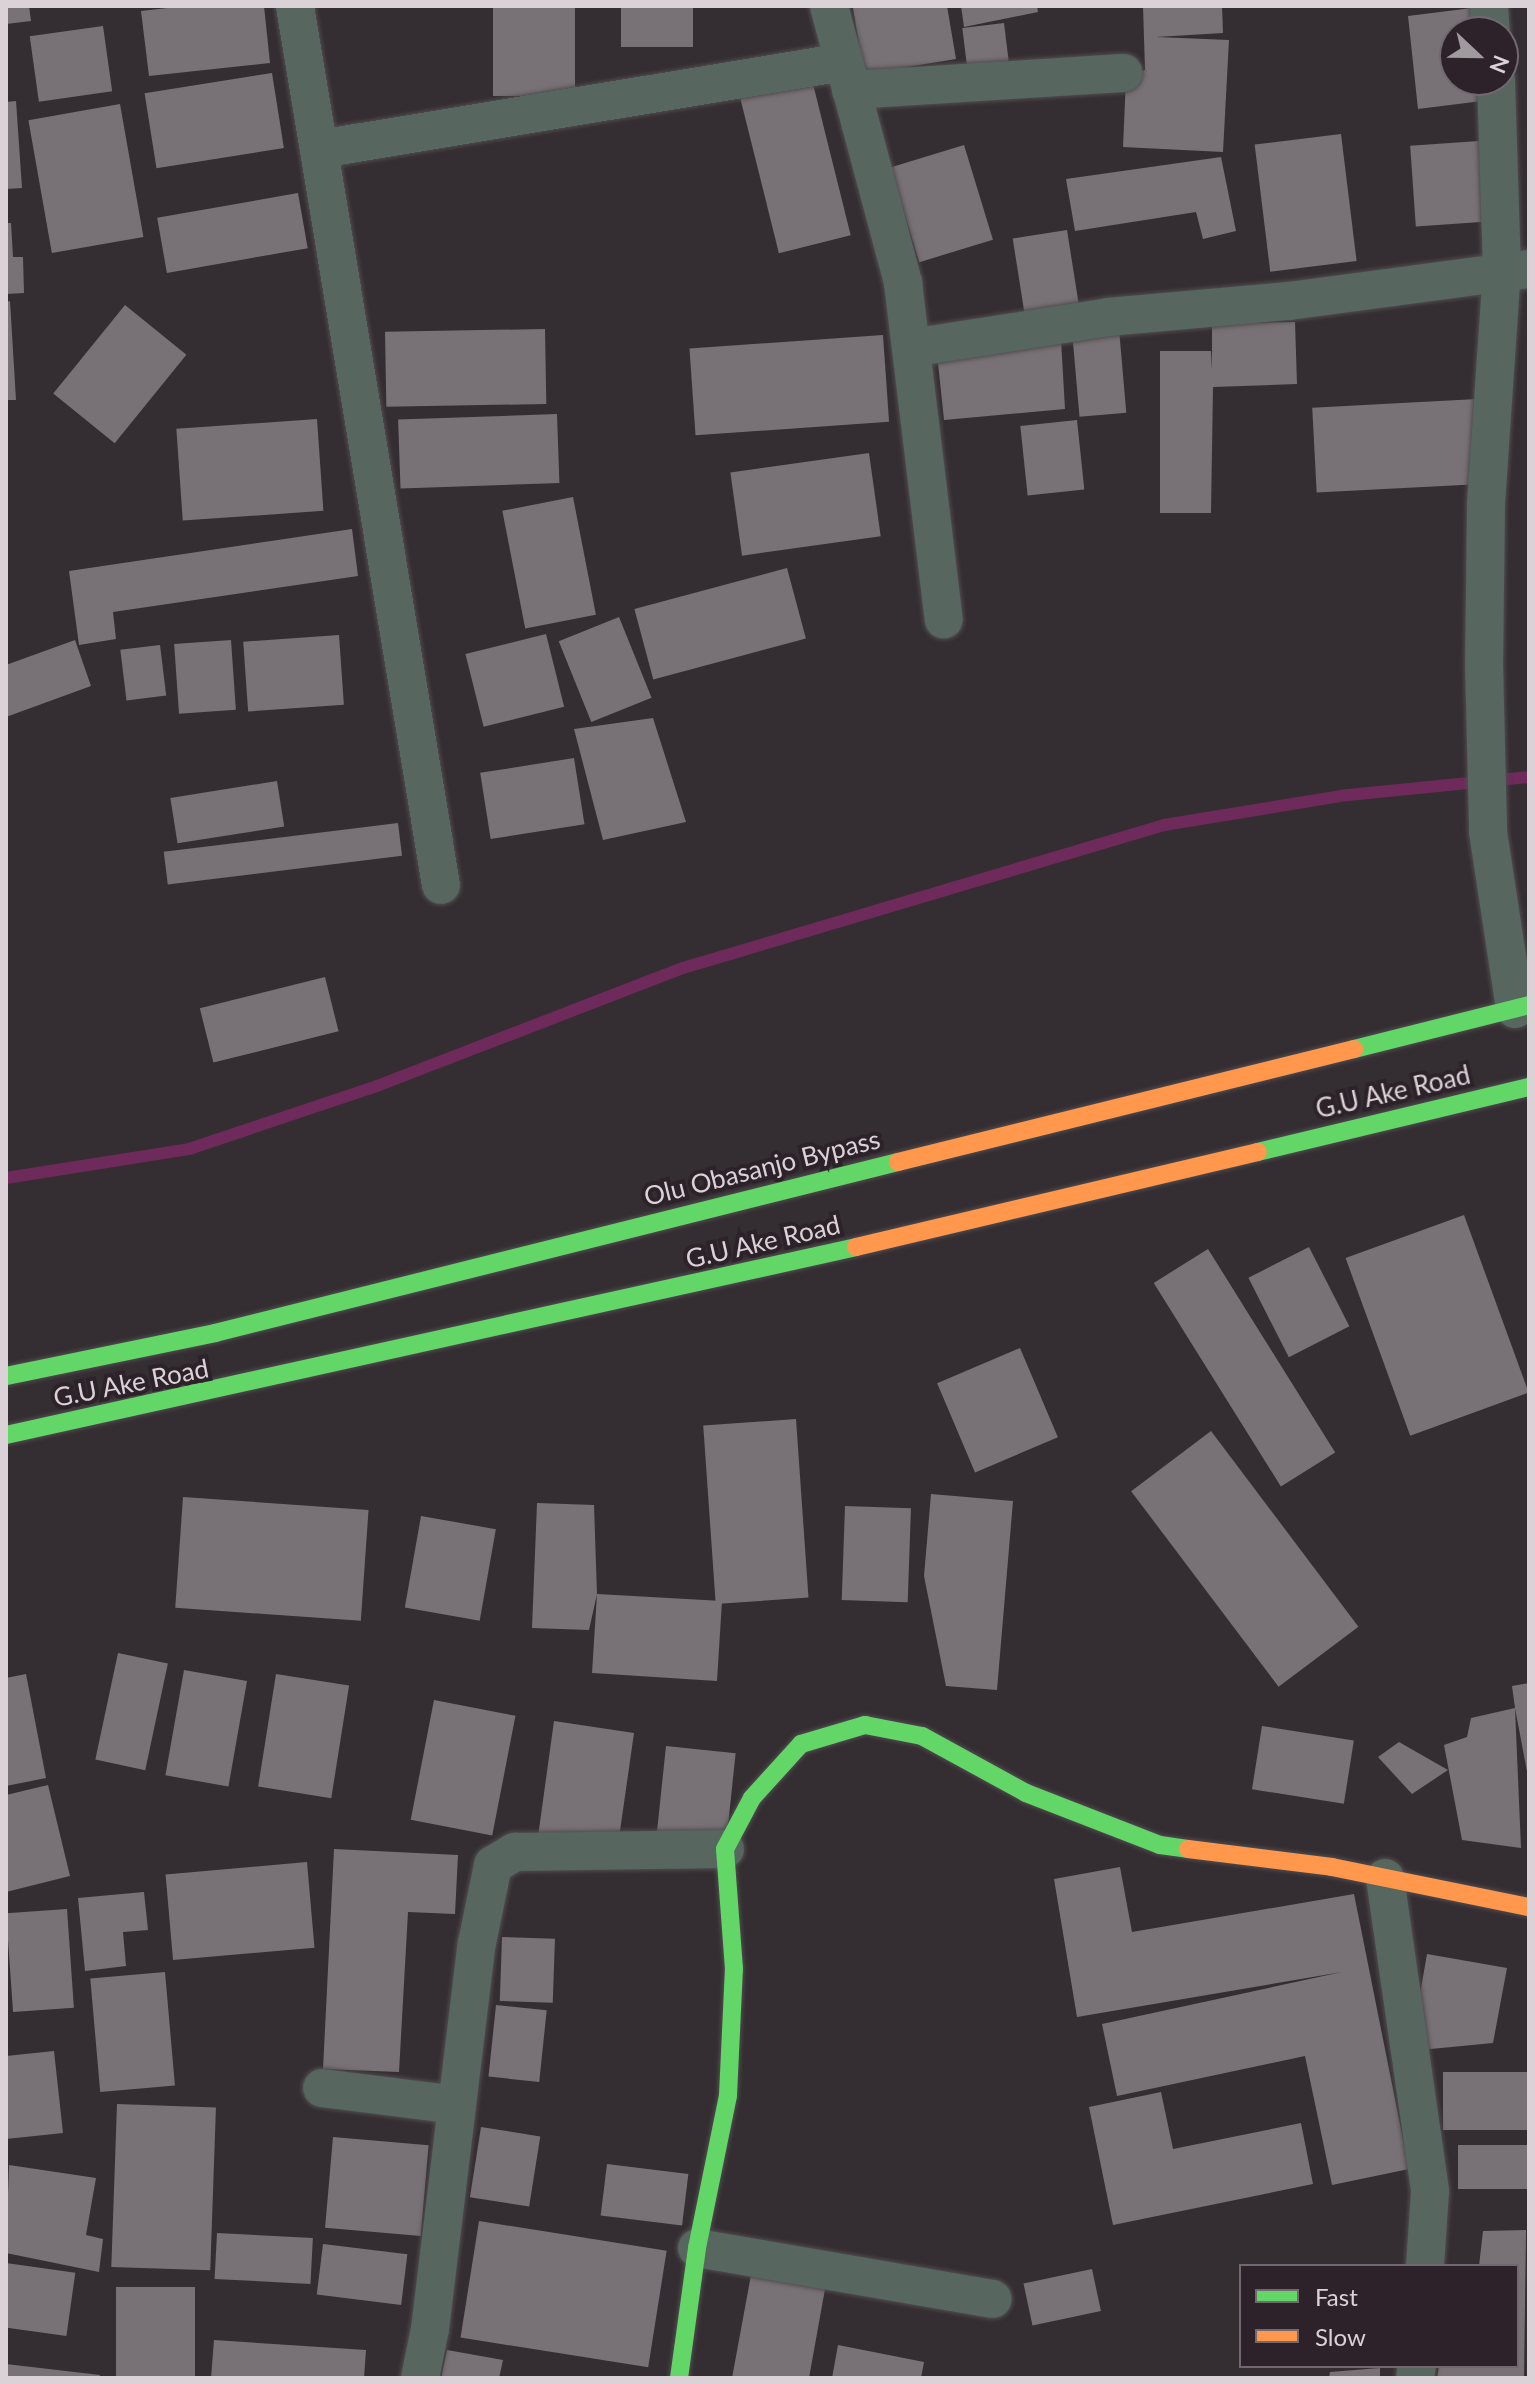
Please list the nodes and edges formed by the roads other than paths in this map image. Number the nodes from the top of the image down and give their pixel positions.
1 (295, 6) edge
2 (829, 6) edge
3 (1123, 73) dead end
4 (847, 76) junction
5 (1508, 96) edge
6 (320, 149) junction
7 (1516, 269) edge
8 (911, 348) junction
9 (944, 620) dead end
10 (441, 885) dead end
11 (1522, 1007) edge
12 (1529, 1087) edge
13 (6, 1376) edge
14 (6, 1435) edge
15 (725, 1849) junction
16 (1385, 1878) junction
17 (1529, 1907) edge
18 (322, 2088) dead end
19 (457, 2105) junction
20 (697, 2248) junction
21 (1425, 2264) edge
22 (993, 2299) dead end
23 (420, 2378) edge
24 (679, 2378) edge

1 - 6 street
2 - 4 street
3 - 4 street
4 - 6 street
4 - 8 street
5 - 7 street
6 - 10 street
7 - 8 street
7 - 11 street
8 - 9 street
11 - 13 main road, Olu Obasanjo Bypass
12 - 14 main road, G.U Ake Road
15 - 16 main road
15 - 19 street
15 - 20 main road
16 - 17 main road
16 - 21 street
18 - 19 street
19 - 23 street
20 - 22 street
20 - 24 main road

